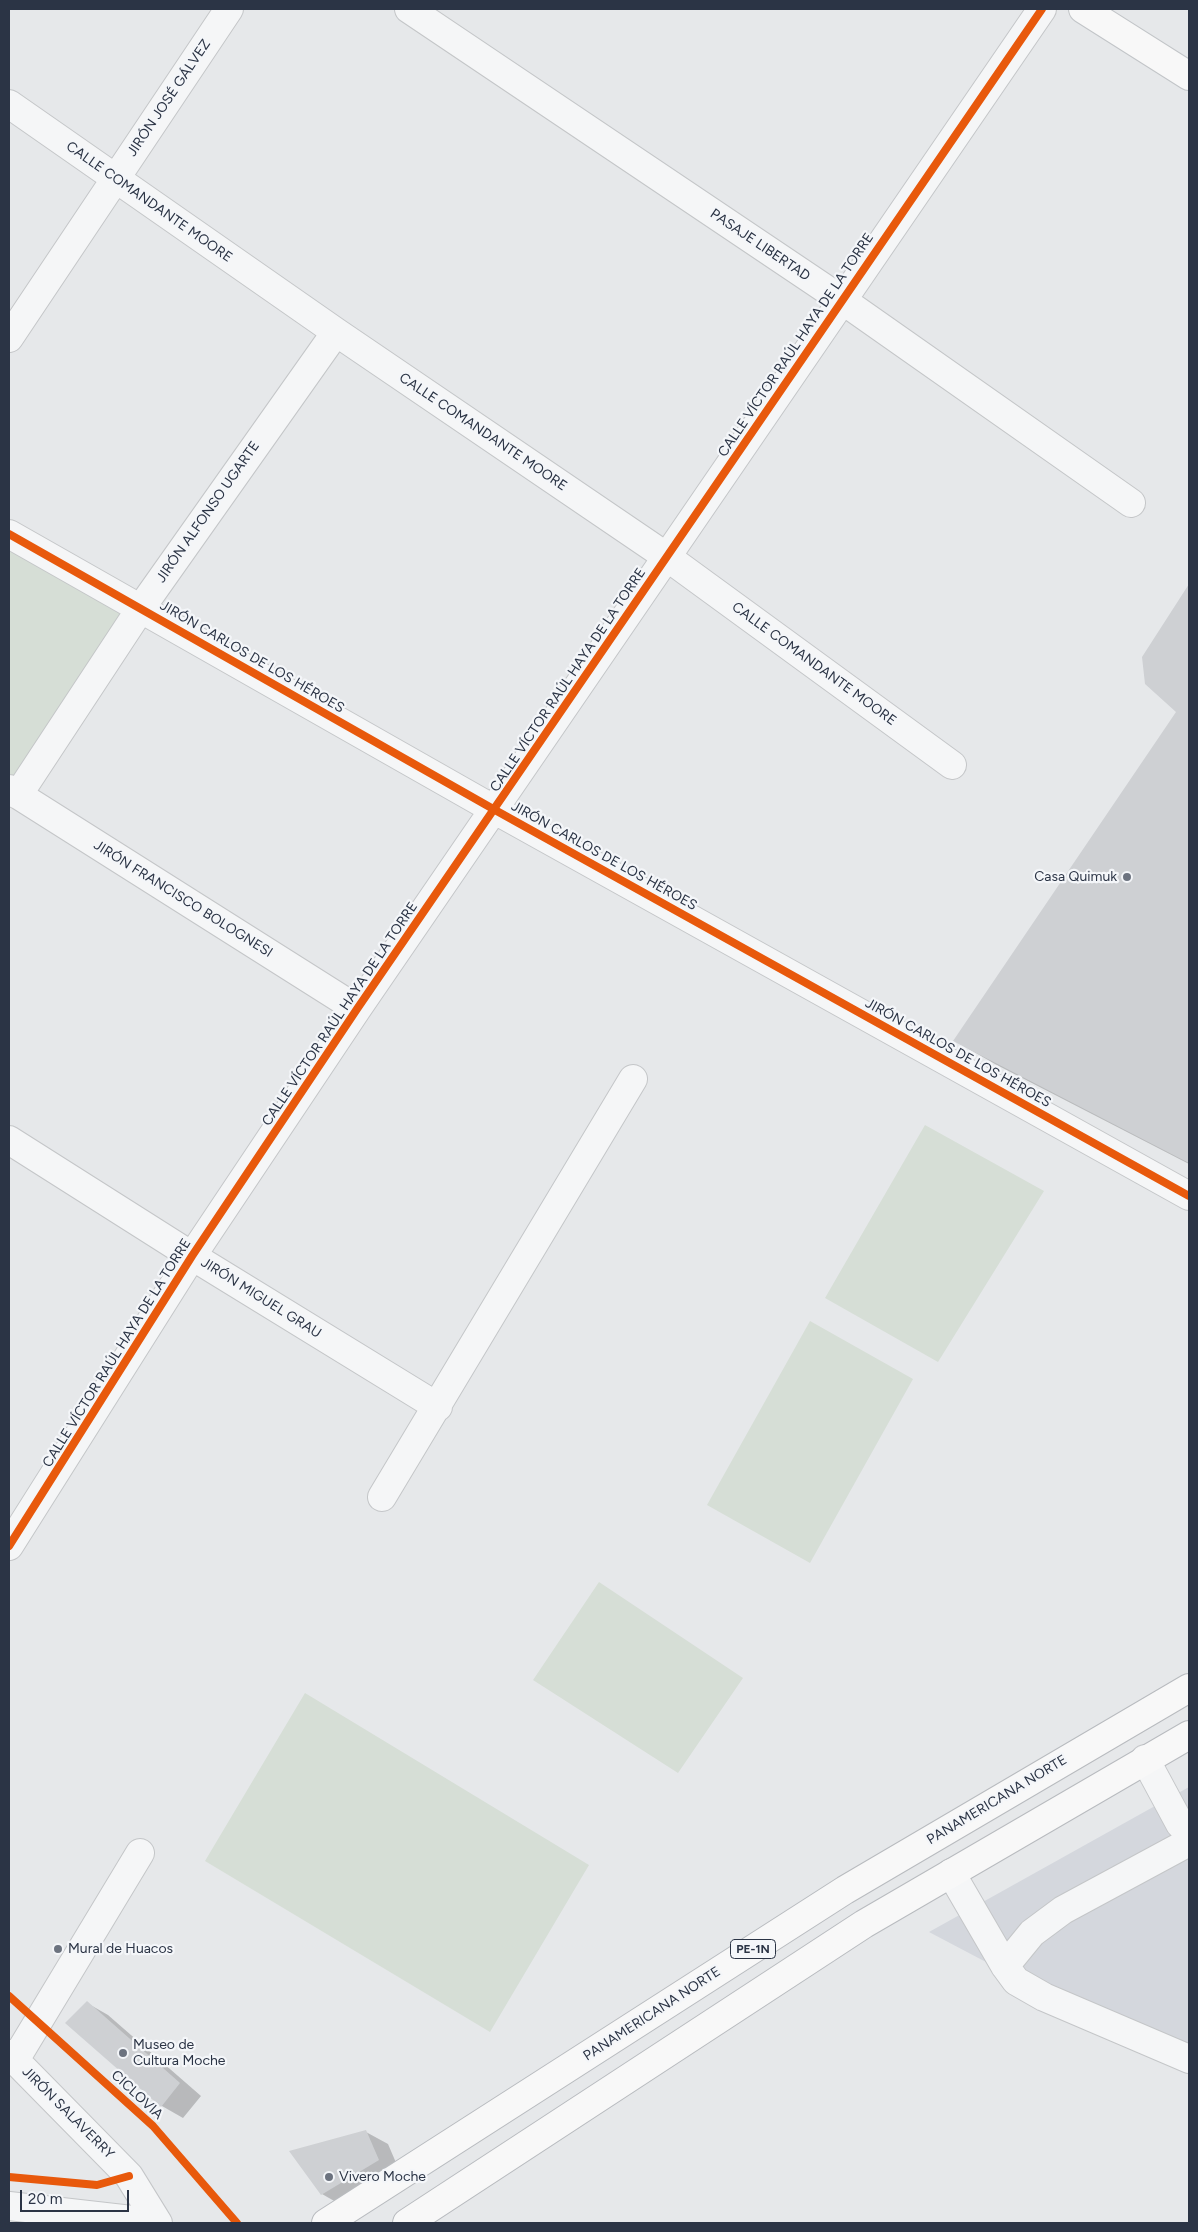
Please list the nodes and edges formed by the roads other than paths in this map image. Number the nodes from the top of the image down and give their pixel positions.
1 (229, 9) edge
2 (409, 9) edge
3 (1042, 9) edge
4 (1083, 9) edge
5 (1189, 76) edge
6 (9, 104) edge
7 (115, 179) junction
8 (842, 300) junction
9 (336, 332) junction
10 (9, 338) edge
11 (1132, 503) dead end
12 (9, 534) edge
13 (667, 557) junction
14 (141, 608) junction
15 (952, 765) dead end
16 (13, 792) edge
17 (495, 810) junction
18 (357, 1009) junction
19 (633, 1078) dead end
20 (9, 1140) edge
21 (1189, 1196) edge
22 (192, 1256) junction
23 (438, 1407) junction
24 (382, 1497) dead end
25 (9, 1546) edge
26 (1189, 1688) edge
27 (1189, 1735) edge
28 (1145, 1759) junction
29 (1189, 1833) edge
30 (1189, 1842) edge
31 (140, 1853) dead end
32 (951, 1873) junction
33 (1005, 1966) junction
34 (12, 2057) edge
35 (1189, 2059) edge
36 (9, 2206) edge
37 (158, 2223) edge
38 (326, 2223) edge
39 (407, 2223) edge

1 - 7 street, JIRÓN JOSÉ GÁLVEZ
2 - 8 street, PASAJE LIBERTAD
3 - 8 street, CALLE VÍCTOR RAÚL HAYA DE LA TORRE
4 - 5 main road
6 - 7 street, CALLE COMANDANTE MOORE
7 - 9 street, CALLE COMANDANTE MOORE
7 - 10 street, JIRÓN JOSÉ GÁLVEZ
8 - 11 street, PASAJE LIBERTAD
8 - 13 street, CALLE VÍCTOR RAÚL HAYA DE LA TORRE
9 - 13 street, CALLE COMANDANTE MOORE
9 - 14 street, JIRÓN ALFONSO UGARTE
12 - 14 street, JIRÓN CARLOS DE LOS HÉROES
13 - 15 street, CALLE COMANDANTE MOORE
13 - 17 street, CALLE VÍCTOR RAÚL HAYA DE LA TORRE
14 - 16 street, JIRÓN ALFONSO UGARTE
14 - 17 street, JIRÓN CARLOS DE LOS HÉROES
16 - 18 street, JIRÓN FRANCISCO BOLOGNESI
17 - 18 street, CALLE VÍCTOR RAÚL HAYA DE LA TORRE
17 - 21 street, JIRÓN CARLOS DE LOS HÉROES
18 - 22 street, CALLE VÍCTOR RAÚL HAYA DE LA TORRE
19 - 23 street
20 - 22 street, JIRÓN MIGUEL GRAU
22 - 23 street, JIRÓN MIGUEL GRAU
22 - 25 street, CALLE VÍCTOR RAÚL HAYA DE LA TORRE
23 - 24 street
26 - 38 main road, PANAMERICANA NORTE / PE-1N
27 - 28 main road, PE-1N
28 - 29 street
28 - 32 main road, PE-1N
30 - 33 street
31 - 34 street
32 - 33 street
32 - 39 main road, PE-1N
33 - 35 street
34 - 37 street, JIRÓN SALAVERRY
36 - 37 street

